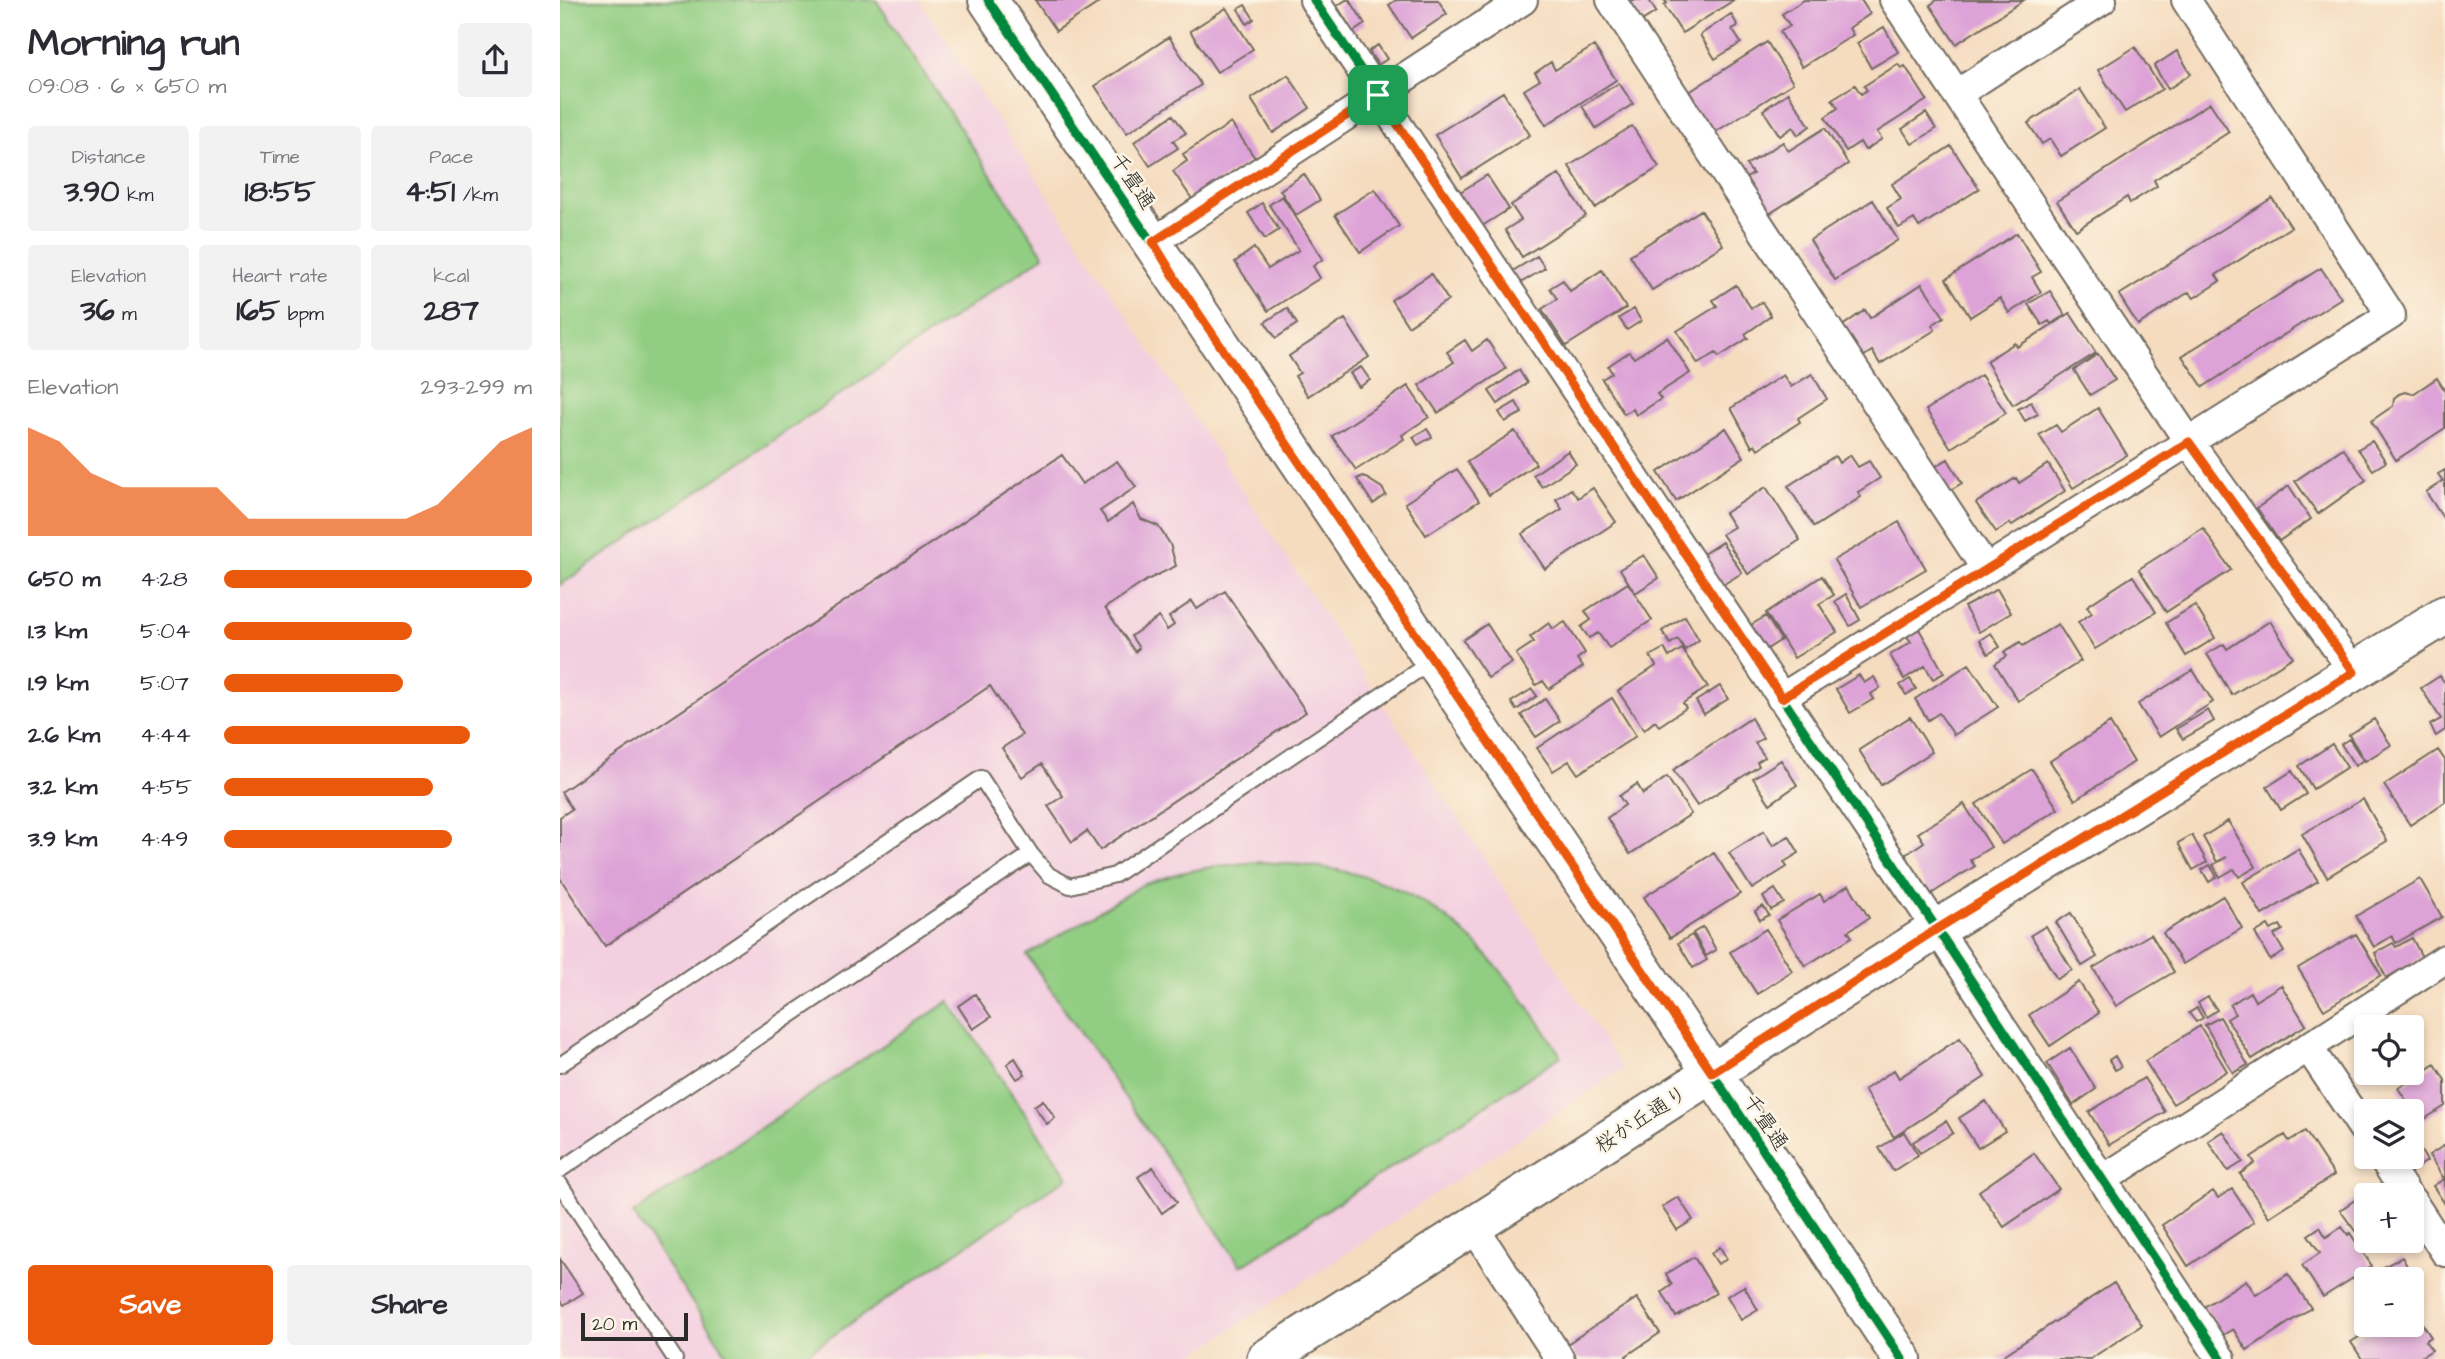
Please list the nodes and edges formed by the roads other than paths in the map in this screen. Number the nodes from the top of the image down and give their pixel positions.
1 (988, 0) edge
2 (1314, 0) edge
3 (1523, 0) edge
4 (1611, 0) edge
5 (1894, 0) edge
6 (2102, 0) edge
7 (2186, 0) edge
8 (1957, 94) junction
9 (1378, 95) junction
10 (1153, 242) junction
11 (2189, 442) junction
12 (1986, 569) junction
13 (2445, 615) edge
14 (1433, 660) junction
15 (2354, 672) junction
16 (1782, 698) junction
17 (1031, 854) junction
18 (1937, 929) junction
19 (2445, 960) edge
20 (2308, 1047) junction
21 (560, 1065) edge
22 (1712, 1073) junction
23 (2354, 1115) edge
24 (560, 1170) edge
25 (2102, 1180) junction
26 (560, 1184) edge
27 (2424, 1220) edge
28 (1473, 1226) junction
29 (2445, 1252) edge
30 (1286, 1354) edge
31 (675, 1359) edge
32 (1560, 1359) edge
33 (1902, 1359) edge
34 (2221, 1359) edge

1 - 10 street, 千畳通
2 - 9 street
3 - 9 street
4 - 12 street
5 - 8 street
6 - 8 street
7 - 11 street
8 - 11 street
9 - 10 street
9 - 16 street
10 - 14 street, 千畳通
11 - 12 street
11 - 15 street
12 - 16 street
13 - 15 street, 桜が丘通り
14 - 17 lane
14 - 22 street, 千畳通
15 - 18 street, 桜が丘通り
16 - 18 street
17 - 21 lane
17 - 24 lane
18 - 22 street, 桜が丘通り
18 - 25 street
19 - 20 street
20 - 23 street
20 - 25 street
22 - 28 street, 桜が丘通り
22 - 33 street, 千畳通
25 - 34 street
26 - 31 lane
27 - 29 street
28 - 30 street, 桜が丘通り
28 - 32 street

